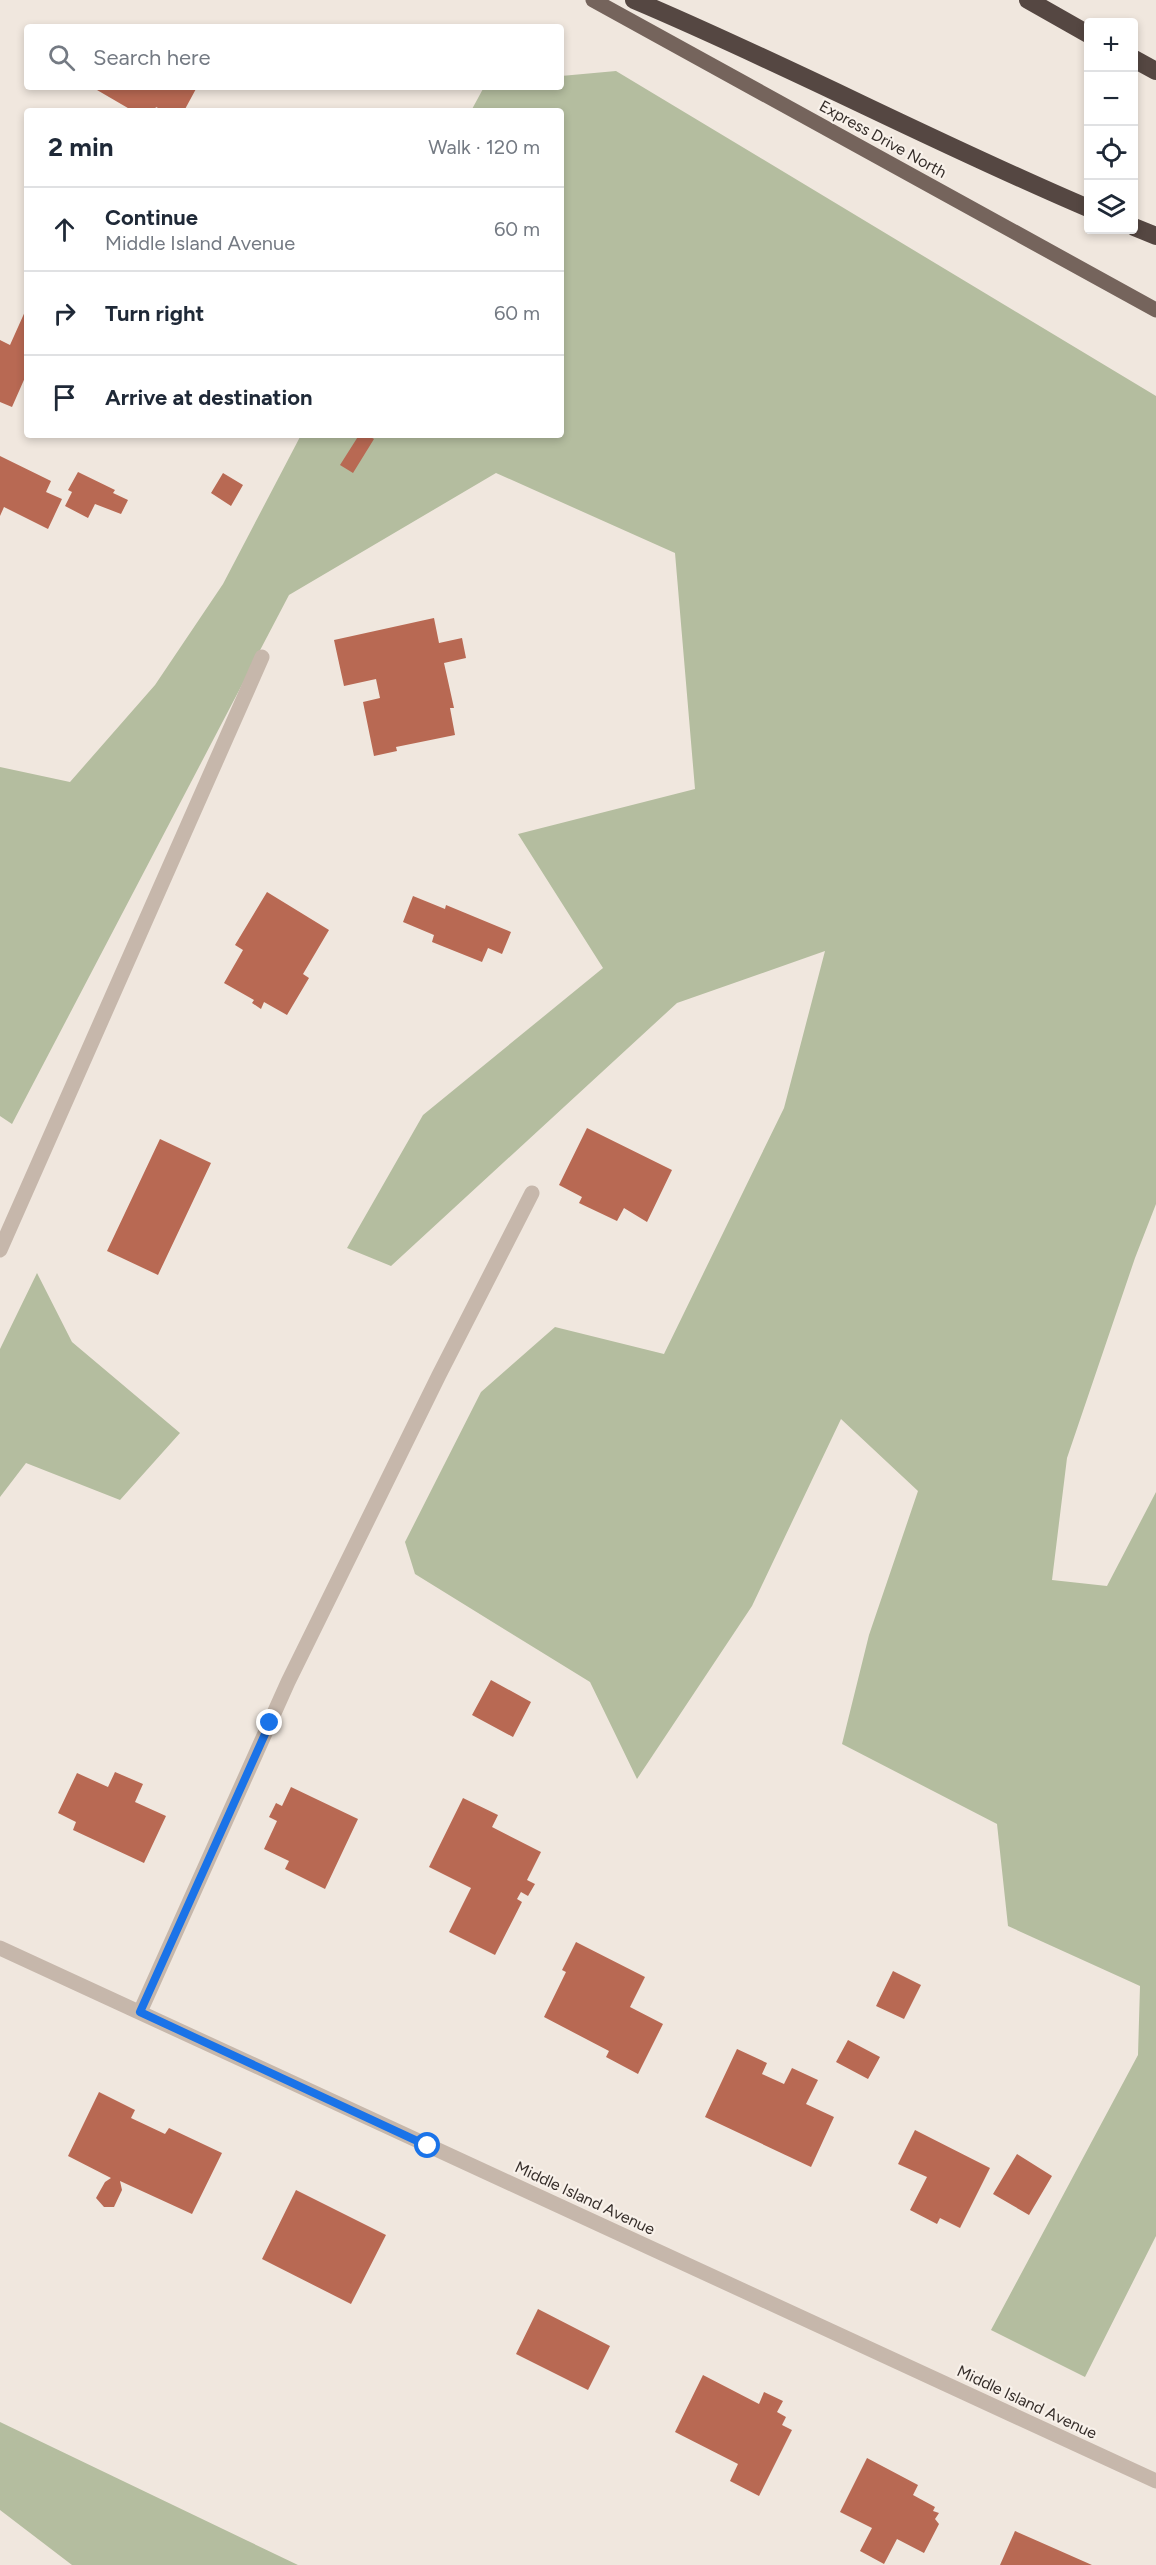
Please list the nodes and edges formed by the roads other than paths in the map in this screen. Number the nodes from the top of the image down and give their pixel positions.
1 (593, 0) edge
2 (634, 0) edge
3 (1028, 0) edge
4 (1084, 31) edge
5 (1138, 60) edge
6 (1156, 71) edge
7 (1084, 206) edge
8 (1138, 229) edge
9 (1156, 236) edge
10 (1156, 310) edge
11 (262, 657) dead end
12 (532, 1193) dead end
13 (0, 1250) edge
14 (0, 1948) edge
15 (140, 2012) junction
16 (1156, 2481) edge

1 - 10 main road, Express Drive North
2 - 7 highway
3 - 4 highway
5 - 6 highway
8 - 9 highway
11 - 13 street
12 - 15 street
14 - 15 street, Middle Island Avenue
15 - 16 street, Middle Island Avenue

